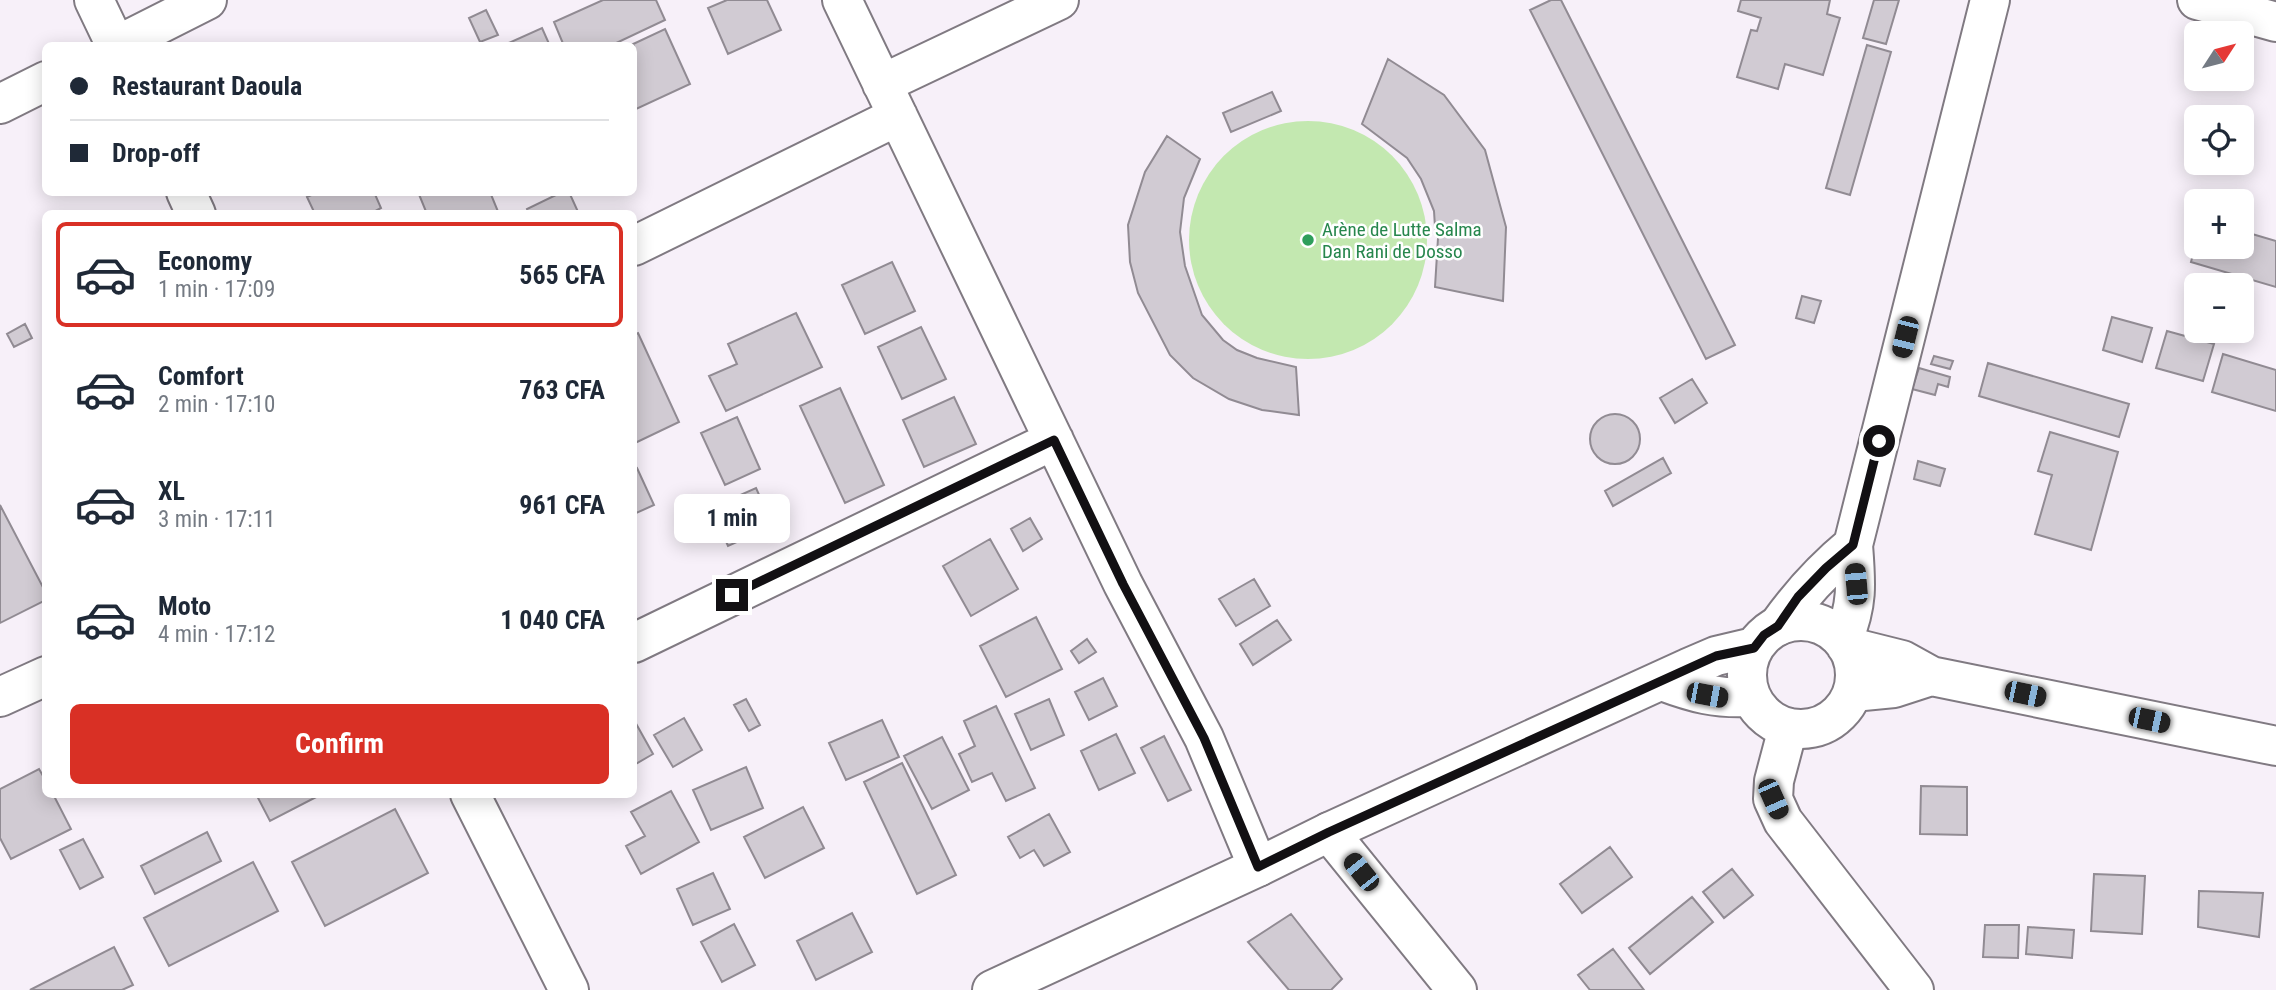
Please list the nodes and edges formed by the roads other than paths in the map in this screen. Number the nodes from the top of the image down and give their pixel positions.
1 (94, 0) edge
2 (207, 0) edge
3 (842, 0) edge
4 (1059, 0) edge
5 (1990, 0) edge
6 (2197, 0) edge
7 (2276, 22) edge
8 (114, 42) edge
9 (124, 42) edge
10 (42, 83) edge
11 (890, 100) junction
12 (0, 104) edge
13 (637, 244) edge
14 (1054, 440) junction
15 (1853, 545) junction
16 (1766, 637) junction
17 (637, 642) edge
18 (1844, 643) junction
19 (1931, 676) junction
20 (42, 678) edge
21 (1662, 681) junction
22 (1853, 692) junction
23 (0, 697) edge
24 (1751, 697) junction
25 (1788, 728) junction
26 (2275, 743) edge
27 (472, 798) edge
28 (1329, 832) junction
29 (1258, 867) junction
30 (569, 990) edge
31 (992, 990) edge
32 (1457, 990) edge
33 (1914, 990) edge

1 - 8 street
2 - 9 street
3 - 11 street
4 - 11 street
5 - 15 street
6 - 7 street
10 - 12 street
11 - 13 street
11 - 14 street
14 - 17 street
14 - 29 street
15 - 16 street
15 - 18 street
16 - 18 street
16 - 21 street
16 - 24 street
18 - 19 street
18 - 22 street
19 - 22 street
19 - 26 street
20 - 23 street
21 - 24 street
21 - 28 street
22 - 25 street
24 - 25 street
25 - 33 street
27 - 30 street
28 - 29 street
28 - 32 street
29 - 31 street

